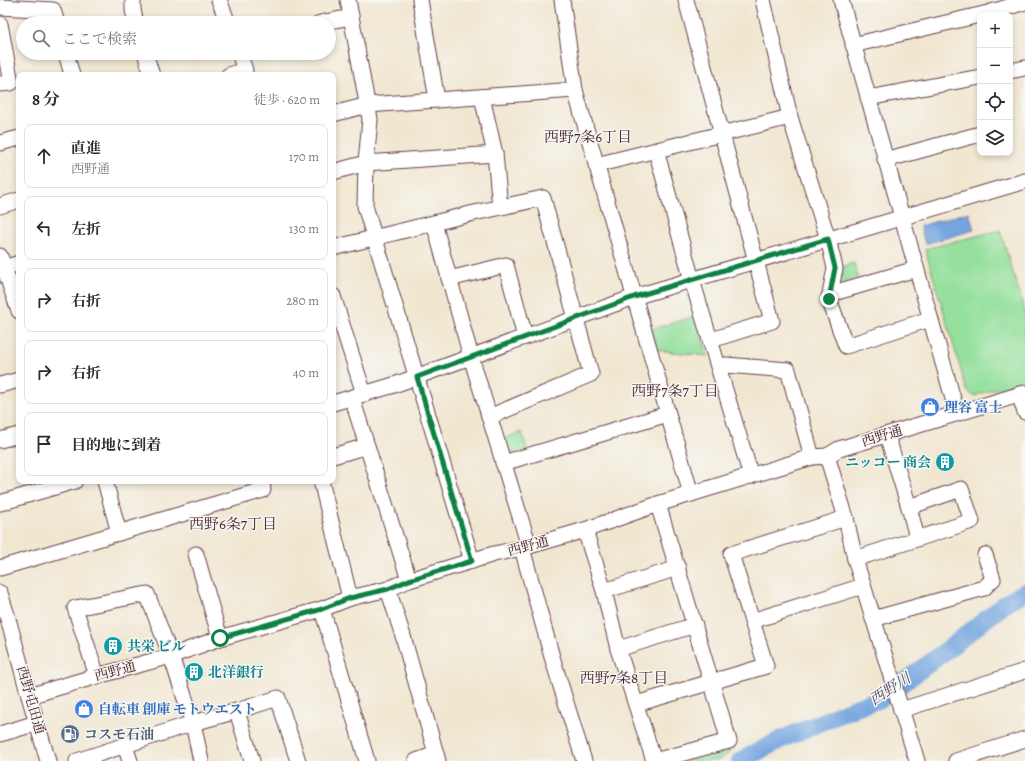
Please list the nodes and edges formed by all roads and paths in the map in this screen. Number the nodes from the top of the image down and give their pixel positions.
1 (133, 0) edge
2 (219, 0) edge
3 (348, 0) edge
4 (420, 0) edge
5 (562, 0) edge
6 (686, 0) edge
7 (763, 0) edge
8 (841, 0) edge
9 (1025, 2) edge
10 (985, 6) edge
11 (0, 7) edge
12 (55, 16) edge
13 (134, 16) edge
14 (225, 16) edge
15 (351, 17) junction
16 (336, 20) edge
17 (0, 24) edge
18 (853, 45) junction
19 (68, 60) edge
20 (147, 60) edge
21 (241, 60) edge
22 (1025, 68) edge
23 (1013, 70) edge
24 (71, 72) edge
25 (151, 72) edge
26 (239, 72) edge
27 (977, 77) edge
28 (0, 84) edge
29 (575, 90) junction
30 (482, 97) junction
31 (868, 98) junction
32 (437, 100) junction
33 (368, 105) junction
34 (336, 113) edge
35 (790, 117) junction
36 (722, 134) junction
37 (977, 135) edge
38 (16, 139) edge
39 (0, 143) edge
40 (656, 150) junction
41 (495, 154) junction
42 (885, 160) junction
43 (366, 163) junction
44 (596, 165) junction
45 (336, 171) edge
46 (1025, 181) edge
47 (16, 200) edge
48 (1, 203) edge
49 (500, 208) junction
50 (902, 217) junction
51 (434, 223) junction
52 (375, 238) junction
53 (828, 239) junction
54 (336, 247) edge
55 (755, 261) junction
56 (2, 262) edge
57 (16, 263) edge
58 (916, 269) junction
59 (449, 279) junction
60 (692, 280) junction
61 (830, 294) junction
62 (634, 297) junction
63 (16, 302) edge
64 (336, 308) edge
65 (576, 318) junction
66 (930, 319) junction
67 (525, 337) junction
68 (711, 340) junction
69 (471, 357) junction
70 (718, 366) junction
71 (417, 377) junction
72 (16, 381) edge
73 (0, 385) edge
74 (1022, 393) edge
75 (358, 396) junction
76 (336, 403) edge
77 (1025, 412) edge
78 (956, 413) junction
79 (668, 414) junction
80 (489, 417) junction
81 (887, 434) junction
82 (16, 436) edge
83 (0, 440) edge
84 (367, 446) junction
85 (336, 455) edge
86 (819, 456) junction
87 (503, 463) junction
88 (751, 476) junction
89 (66, 484) edge
90 (106, 484) edge
91 (262, 484) edge
92 (322, 484) edge
93 (690, 494) junction
94 (0, 503) edge
95 (658, 504) junction
96 (910, 507) junction
97 (846, 518) junction
98 (585, 530) junction
99 (119, 533) junction
100 (917, 538) junction
101 (526, 547) junction
102 (196, 554) dead end
103 (985, 554) dead end
104 (854, 559) junction
105 (472, 561) junction
106 (0, 568) edge
107 (678, 568) junction
108 (409, 580) junction
109 (863, 586) junction
110 (388, 589) junction
111 (604, 591) junction
112 (0, 593) edge
113 (350, 598) junction
114 (322, 609) junction
115 (4, 616) edge
116 (874, 619) junction
117 (752, 622) junction
118 (695, 625) junction
119 (220, 638) junction
120 (618, 649) junction
121 (171, 656) junction
122 (1025, 671) edge
123 (97, 676) junction
124 (712, 682) junction
125 (29, 696) junction
126 (636, 704) junction
127 (900, 706) junction
128 (237, 711) junction
129 (37, 723) junction
130 (193, 723) junction
131 (0, 734) edge
132 (1025, 738) edge
133 (125, 746) junction
134 (437, 758) edge
135 (914, 760) edge
136 (48, 761) edge
137 (77, 761) edge
138 (130, 761) edge
139 (201, 761) edge
140 (252, 761) edge
141 (298, 761) edge
142 (367, 761) edge
143 (416, 761) edge
144 (584, 761) edge
145 (654, 761) edge
146 (956, 761) edge

1 - 13 street
2 - 14 street
3 - 15 street
4 - 32 street
5 - 29 street
6 - 36 street
7 - 35 street
8 - 18 street
9 - 10 street
10 - 18 street
11 - 12 street
15 - 16 street
15 - 33 street
17 - 28 street
18 - 31 street
19 - 24 street
20 - 25 street
21 - 26 street
22 - 23 street
27 - 31 street
29 - 30 street
29 - 44 street
30 - 32 street
30 - 41 street
31 - 42 street
32 - 33 street
33 - 34 street
33 - 43 street
35 - 36 street
35 - 53 street
36 - 40 street
36 - 55 street
37 - 42 street
38 - 39 street
40 - 44 street
40 - 60 street
41 - 43 street
41 - 49 street
42 - 50 street
43 - 45 street
43 - 52 street
44 - 62 street
46 - 50 street
47 - 48 street
49 - 51 street
49 - 65 street
50 - 53 street
50 - 58 street
51 - 52 street
51 - 59 street
52 - 54 street
52 - 71 street
53 - 55 street
53 - 61 street
55 - 60 street
55 - 68 street
56 - 57 street
56 - 63 street
58 - 61 street
58 - 66 street
59 - 67 street
59 - 69 street
60 - 62 street
60 - 68 street
61 - 66 street
62 - 65 street
62 - 79 street
64 - 75 street
65 - 67 street
65 - 80 street
66 - 78 street
67 - 69 street
68 - 70 street
69 - 71 street
69 - 80 street
70 - 86 street
70 - 88 street
71 - 75 street
71 - 105 street
72 - 73 street
74 - 77 street
74 - 78 street, 西野通
75 - 76 street
75 - 84 street
78 - 81 street, 西野通
79 - 87 street
79 - 93 street
80 - 87 street
81 - 86 street, 西野通
81 - 96 street
82 - 83 street
84 - 85 street
84 - 108 street
86 - 88 street, 西野通
86 - 97 street
87 - 101 street
88 - 93 street, 西野通
89 - 94 street
90 - 99 street
91 - 99 street
92 - 113 street
93 - 95 street, 西野通
95 - 98 street, 西野通
95 - 107 street
96 - 100 street
96 - 100 street
97 - 104 street
97 - 117 street
98 - 101 street, 西野通
98 - 111 street
99 - 106 street
100 - 104 street
101 - 105 street, 西野通
101 - 144 street
102 - 119 street
103 - 116 street
104 - 109 street
105 - 108 street, 西野通
107 - 111 street
107 - 118 street
108 - 110 street, 西野通
109 - 116 street
109 - 117 street
110 - 113 street, 西野通
110 - 134 street
111 - 120 street
112 - 115 street, 西野屯田通
113 - 114 street, 西野通
114 - 119 street, 西野通
114 - 142 street
115 - 125 street, 西野屯田通
116 - 127 street
117 - 124 street
118 - 120 street
118 - 124 street
119 - 121 street, 西野通
120 - 126 street
121 - 123 street, 西野通
121 - 123 street
121 - 130 street
122 - 127 street
123 - 125 street, 西野通
124 - 126 street
124 - 145 street
125 - 129 street, 西野屯田通
126 - 145 street
127 - 135 street
128 - 130 street
128 - 140 street
128 - 141 street
129 - 131 street
129 - 136 street, 西野屯田通
130 - 133 street
130 - 139 street
132 - 146 street
133 - 137 street
133 - 138 street
134 - 143 street

